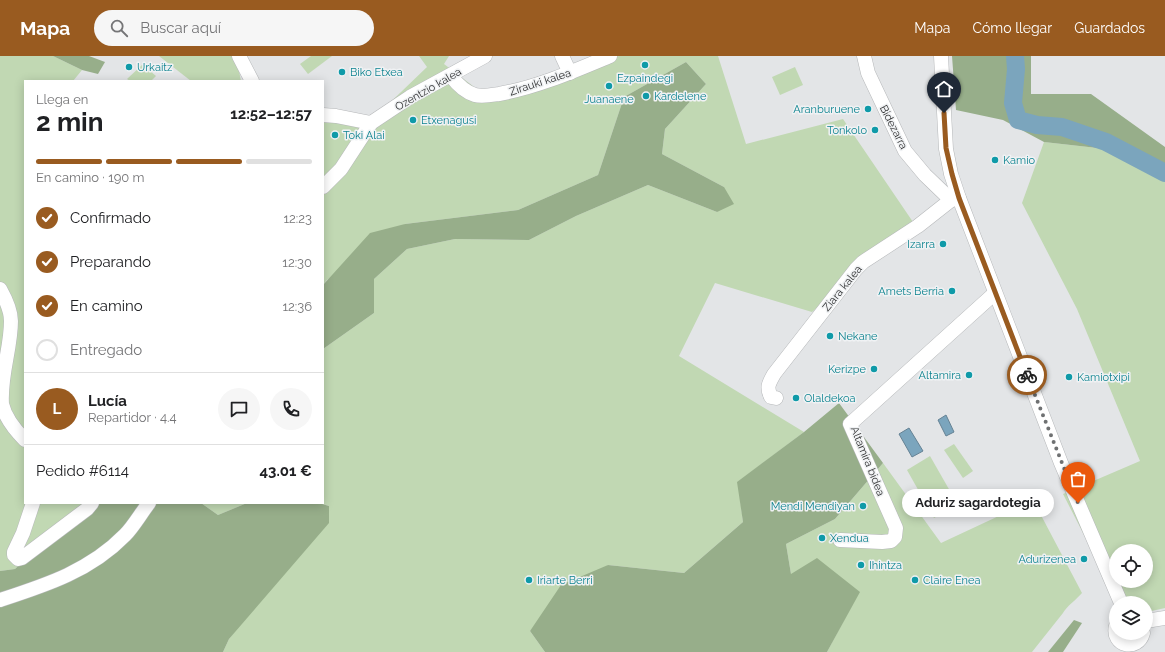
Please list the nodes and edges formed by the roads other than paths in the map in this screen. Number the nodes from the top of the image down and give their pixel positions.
1 (239, 56) edge
2 (485, 56) edge
3 (562, 56) edge
4 (610, 56) edge
5 (864, 56) edge
6 (941, 56) edge
7 (570, 73) junction
8 (451, 76) junction
9 (251, 80) edge
10 (324, 115) edge
11 (371, 123) junction
12 (324, 186) edge
13 (955, 199) junction
14 (0, 289) edge
15 (995, 293) junction
16 (776, 398) dead end
17 (24, 439) edge
18 (33, 504) edge
19 (91, 504) edge
20 (148, 504) edge
21 (840, 540) dead end
22 (1118, 596) edge
23 (0, 600) edge
24 (1165, 618) edge
25 (1153, 624) edge
26 (1118, 640) edge
27 (1142, 640) edge
28 (1139, 650) edge

1 - 9 street
2 - 8 street, Ozentzio kalea
3 - 7 street
4 - 7 street, Zirauki kalea
5 - 13 street, Bidezarra
6 - 13 street
7 - 8 street, Zirauki kalea
8 - 11 street, Ozentzio kalea
10 - 11 street
11 - 12 street
13 - 15 street
13 - 16 street, Ziara kalea
14 - 17 street
15 - 21 street, Altamira bidea
15 - 22 street
18 - 19 street
20 - 23 street
24 - 25 street
26 - 28 street
27 - 28 street

